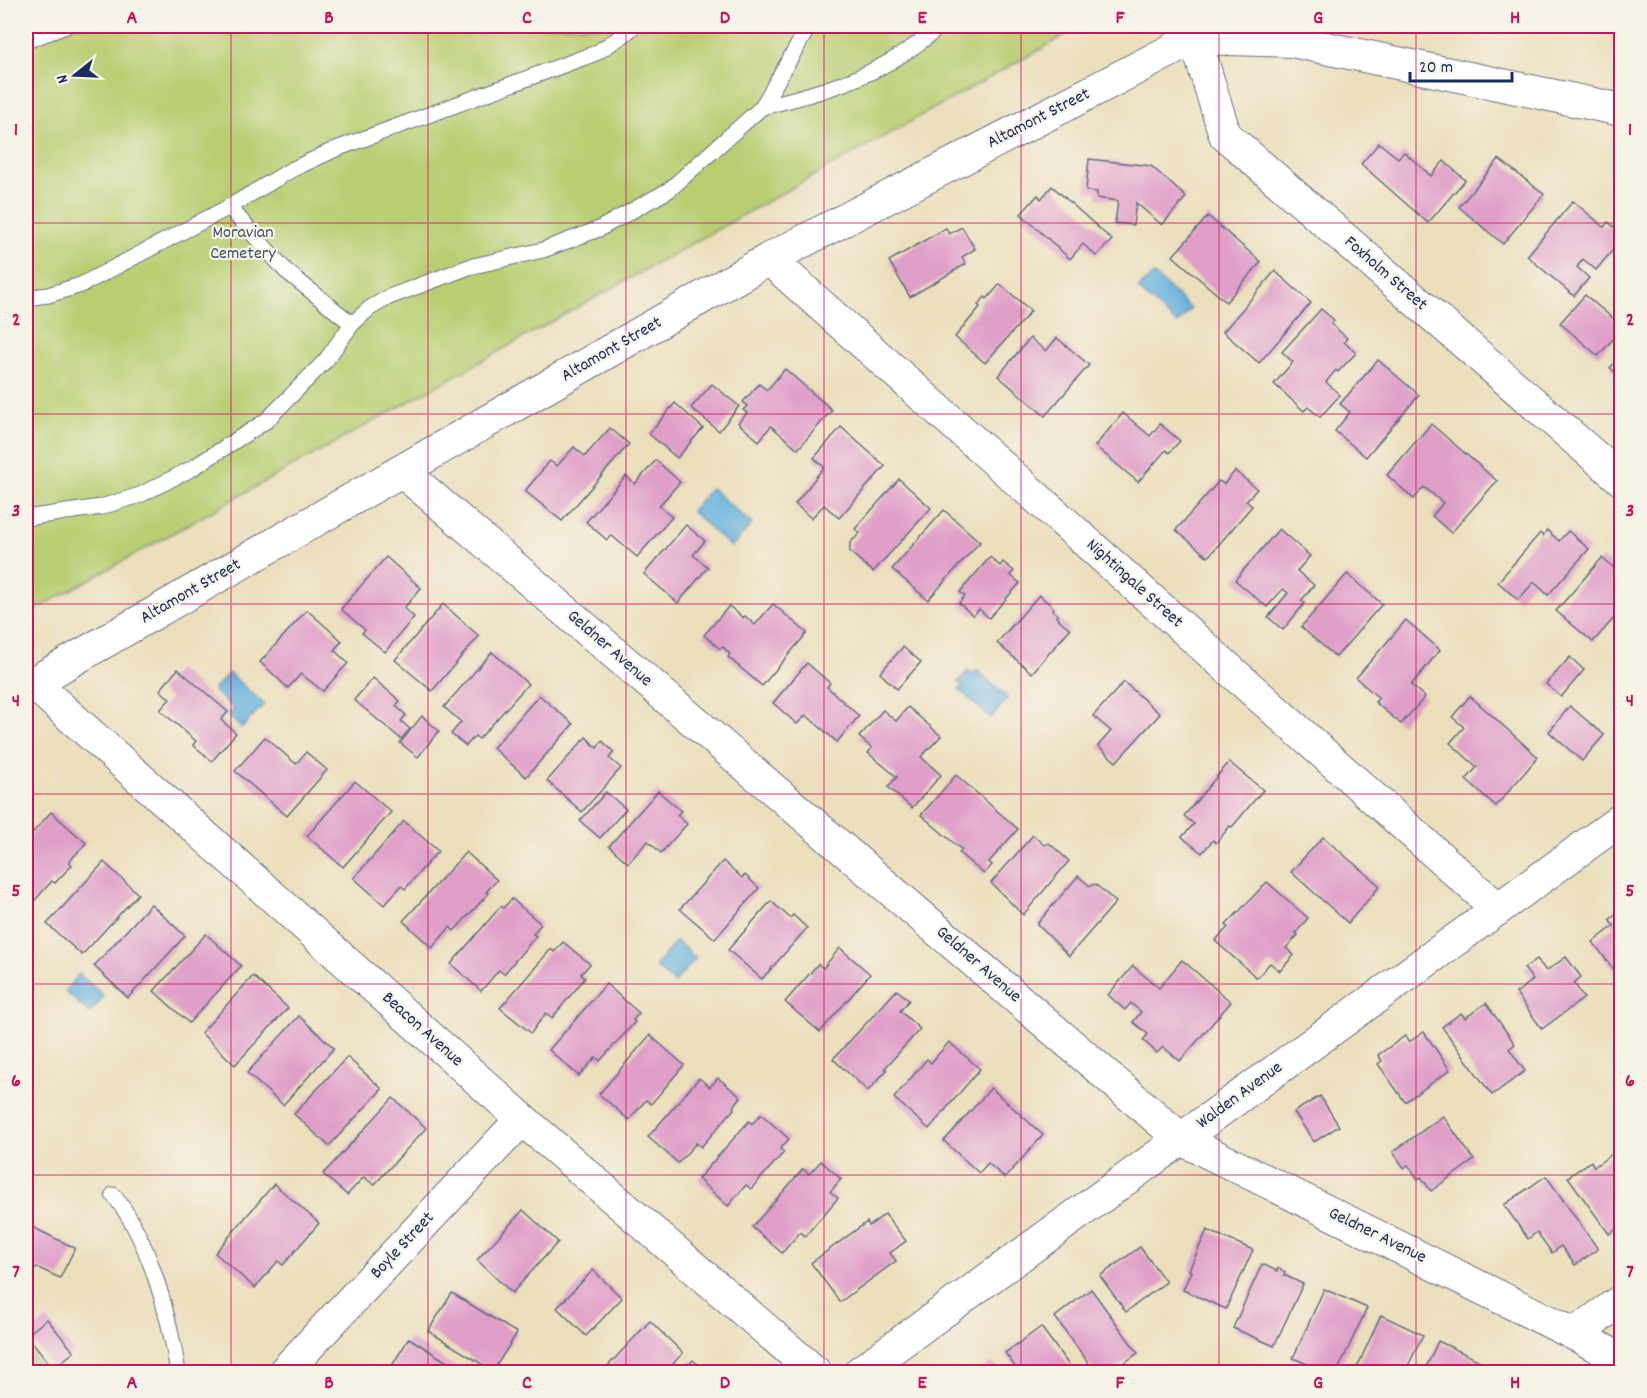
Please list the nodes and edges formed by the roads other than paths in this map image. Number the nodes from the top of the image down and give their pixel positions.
1 (66, 26) edge
2 (634, 26) edge
3 (809, 26) edge
4 (940, 26) edge
5 (1199, 32) edge
6 (26, 41) edge
7 (762, 107) junction
8 (1622, 110) edge
9 (229, 207) junction
10 (769, 259) junction
11 (26, 297) edge
12 (352, 324) junction
13 (402, 471) junction
14 (1622, 480) edge
15 (26, 518) edge
16 (29, 685) edge
17 (1622, 819) edge
18 (1498, 909) junction
19 (522, 1119) junction
20 (1180, 1139) junction
21 (113, 1195) dead end
22 (1622, 1300) edge
23 (1574, 1334) junction
24 (1622, 1360) edge
25 (178, 1372) edge
26 (284, 1372) edge
27 (815, 1372) edge
28 (860, 1372) edge

1 - 6 lane
2 - 9 lane
3 - 7 lane
4 - 7 lane
5 - 8 street
5 - 10 street, Altamont Street
5 - 14 street, Foxholm Street
7 - 12 lane
9 - 11 lane
9 - 12 lane
10 - 13 street, Altamont Street
10 - 18 street, Nightingale Street
12 - 15 lane
13 - 16 street, Altamont Street
13 - 20 street, Geldner Avenue
16 - 19 street, Beacon Avenue
17 - 18 street, Walden Avenue
18 - 20 street, Walden Avenue
19 - 26 street, Boyle Street
19 - 27 street, Beacon Avenue
20 - 23 street, Geldner Avenue
20 - 28 street, Walden Avenue
21 - 25 lane
22 - 23 street
23 - 24 street, Geldner Avenue

